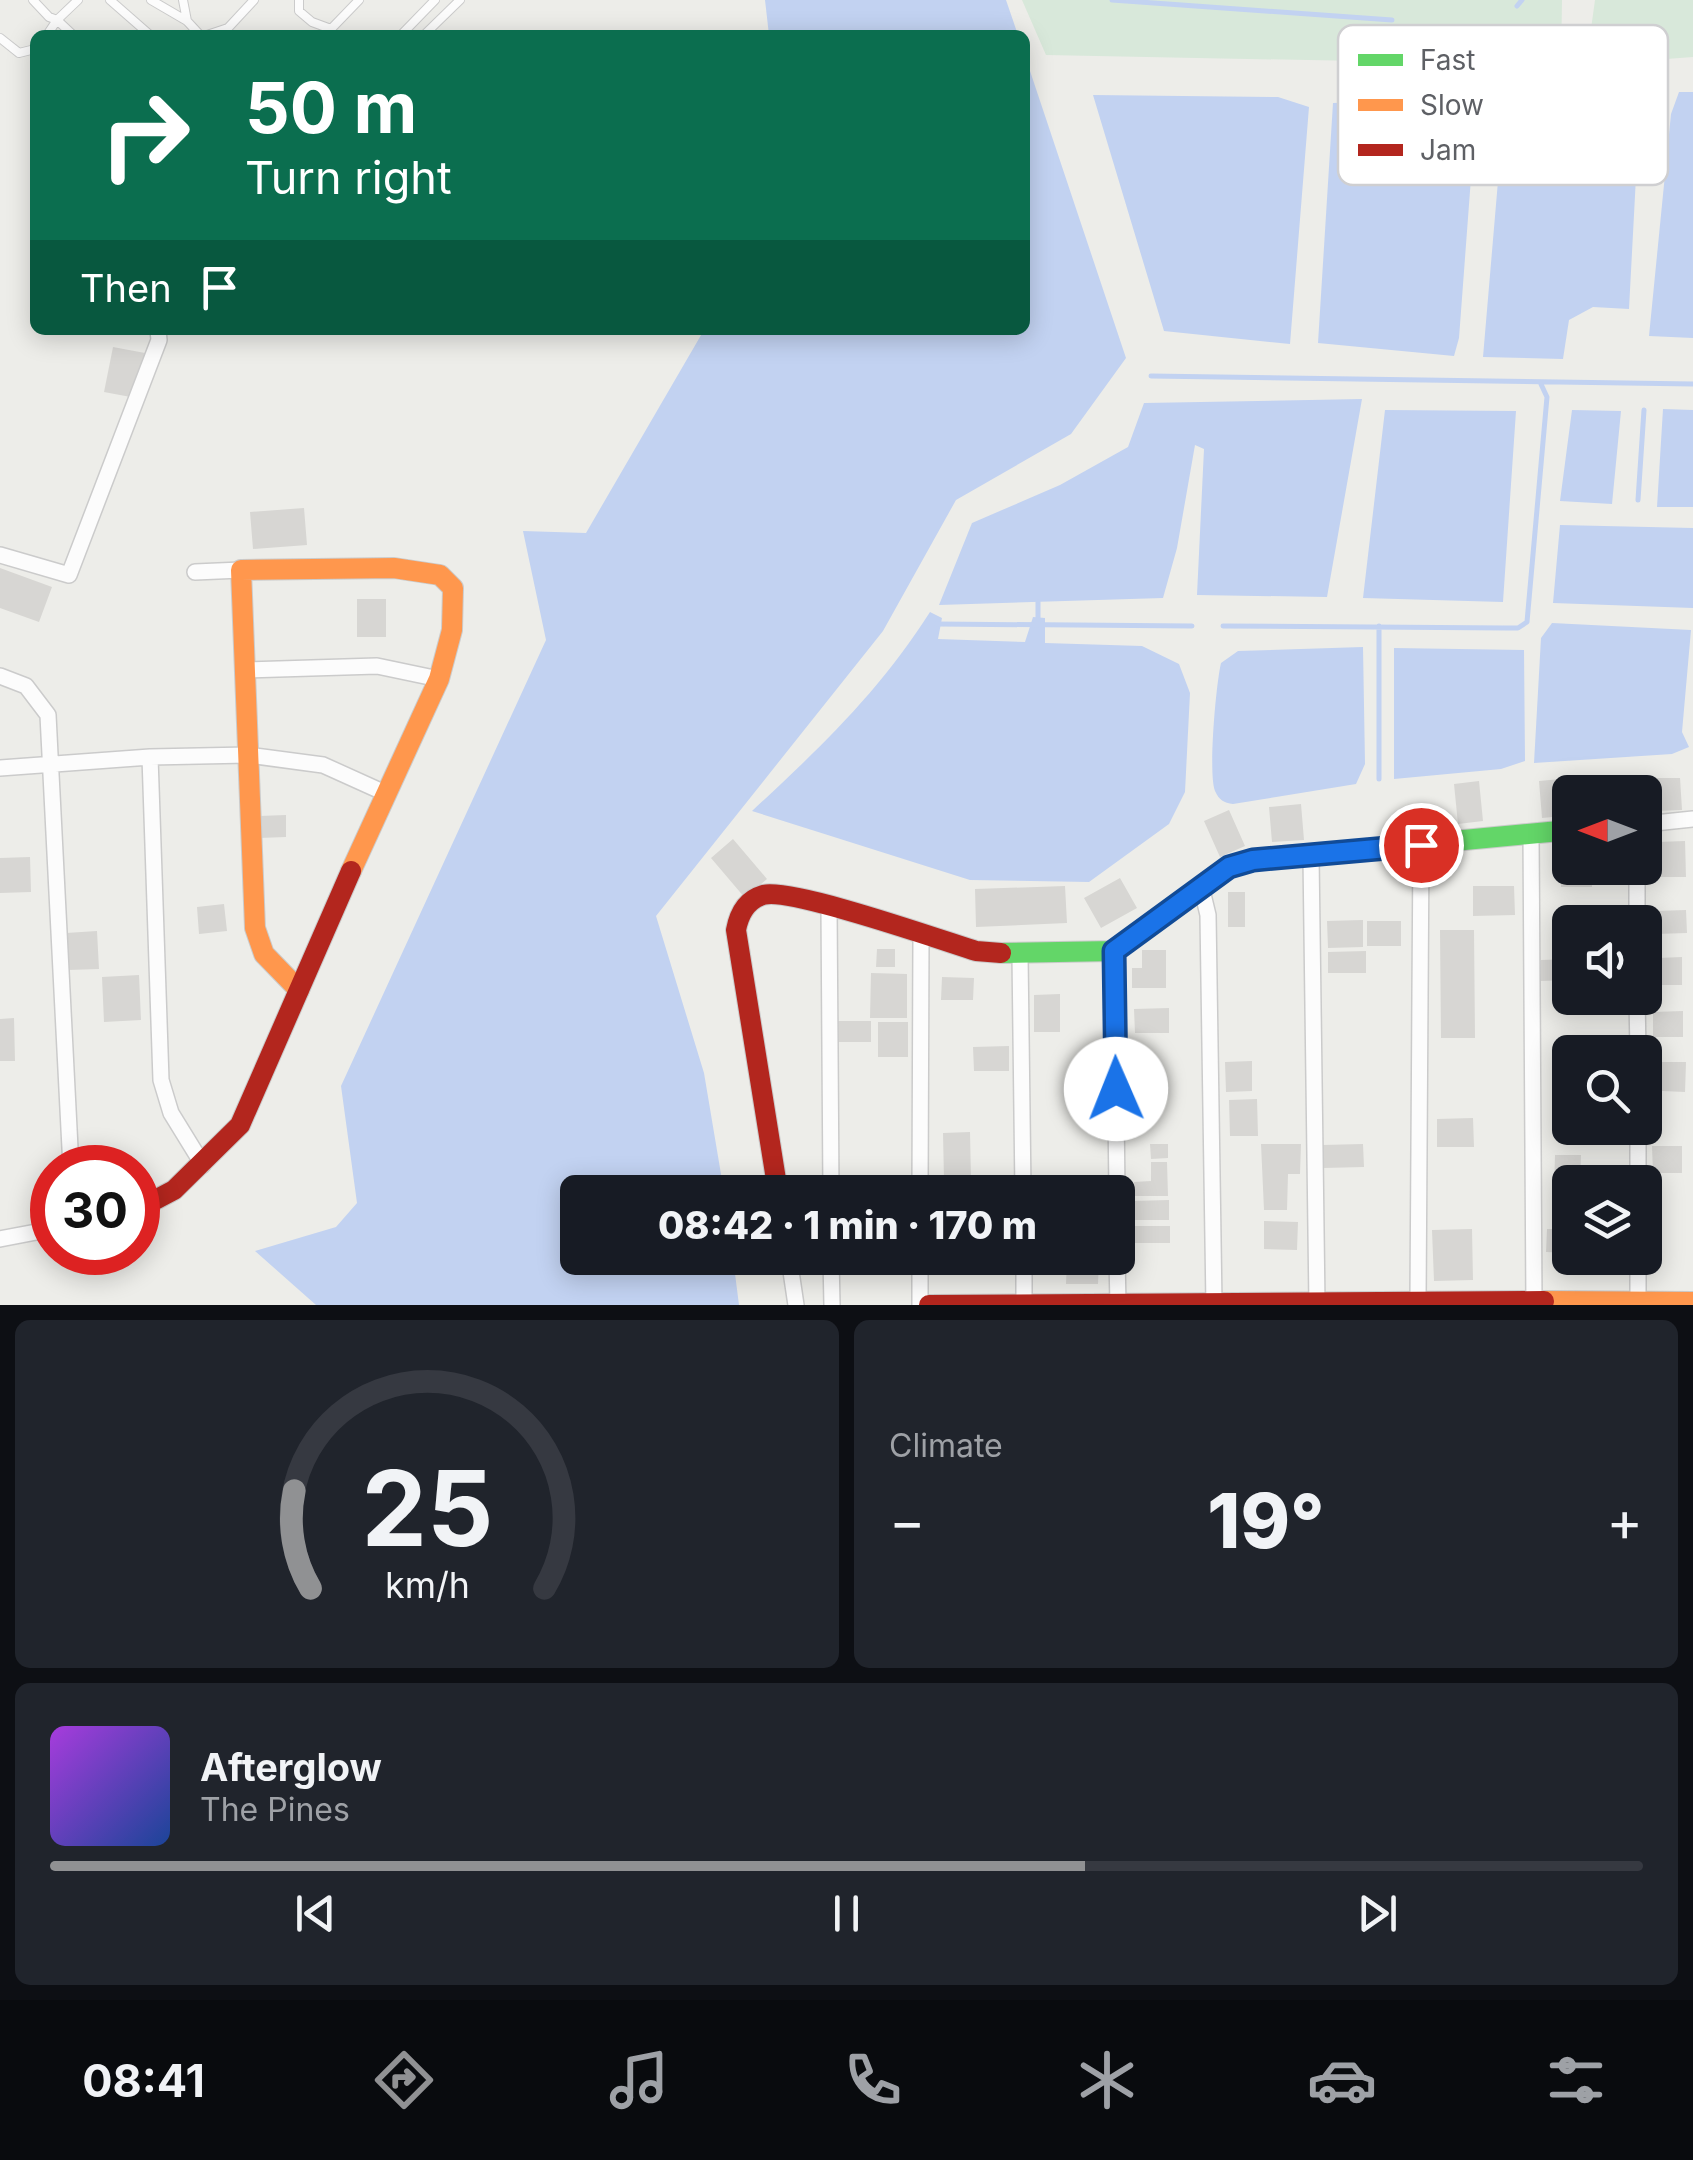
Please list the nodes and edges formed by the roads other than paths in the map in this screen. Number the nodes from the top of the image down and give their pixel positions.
1 (33, 0) edge
2 (78, 0) edge
3 (110, 0) edge
4 (151, 0) edge
5 (183, 0) edge
6 (254, 0) edge
7 (299, 0) edge
8 (359, 0) edge
9 (435, 0) edge
10 (460, 0) edge
11 (57, 20) junction
12 (187, 20) junction
13 (50, 30) edge
14 (68, 30) edge
15 (144, 30) edge
16 (198, 30) edge
17 (224, 30) edge
18 (328, 30) edge
19 (334, 30) edge
20 (407, 30) edge
21 (429, 30) edge
22 (0, 38) edge
23 (30, 51) edge
24 (24, 53) junction
25 (30, 59) edge
26 (158, 335) edge
27 (0, 554) edge
28 (241, 570) junction
29 (195, 572) dead end
30 (246, 670) junction
31 (0, 676) edge
32 (439, 679) junction
33 (248, 755) junction
34 (150, 758) junction
35 (49, 766) junction
36 (0, 768) edge
37 (385, 793) junction
38 (1693, 819) edge
39 (1662, 822) edge
40 (1552, 831) edge
41 (1531, 832) junction
42 (1421, 845) junction
43 (1311, 856) junction
44 (1201, 886) junction
45 (829, 906) junction
46 (922, 937) junction
47 (1114, 951) junction
48 (1020, 955) junction
49 (299, 990) junction
50 (69, 1145) edge
51 (203, 1165) junction
52 (775, 1175) edge
53 (831, 1175) edge
54 (920, 1175) edge
55 (1023, 1175) edge
56 (1117, 1175) edge
57 (160, 1197) edge
58 (30, 1233) edge
59 (0, 1239) edge
60 (792, 1275) edge
61 (831, 1275) edge
62 (920, 1275) edge
63 (1024, 1275) edge
64 (1117, 1275) edge
65 (1638, 1275) edge
66 (1418, 1300) junction
67 (1693, 1302) edge
68 (1317, 1303) edge
69 (1024, 1304) edge
70 (1118, 1304) edge
71 (1214, 1304) edge
72 (1534, 1304) edge
73 (1638, 1304) edge
74 (796, 1305) edge
75 (832, 1305) edge
76 (920, 1305) edge
77 (929, 1305) edge

1 - 11 lane
2 - 11 lane
3 - 15 lane
4 - 12 lane
5 - 12 lane
6 - 17 lane
7 - 18 lane
8 - 19 lane
9 - 20 lane
10 - 21 lane
11 - 13 lane
11 - 14 lane
12 - 16 lane
22 - 24 lane
23 - 24 lane
24 - 25 lane
26 - 27 street
28 - 29 street
28 - 30 street
28 - 32 street
30 - 32 street
30 - 33 street
31 - 35 street
32 - 37 street
33 - 34 street
33 - 37 street
33 - 49 street
34 - 35 street
34 - 51 street
35 - 36 street
35 - 50 street
37 - 49 street
38 - 39 street
40 - 41 street
41 - 42 street
41 - 72 street
42 - 43 street
42 - 66 street
43 - 44 street
43 - 68 street
44 - 47 street
44 - 71 street
45 - 46 street
45 - 52 street
45 - 53 street
46 - 48 street
46 - 54 street
47 - 48 street
47 - 56 street
48 - 55 street
49 - 51 street
51 - 57 street
58 - 59 street
60 - 74 street
61 - 75 street
62 - 76 street
63 - 69 street
64 - 70 street
65 - 73 street
66 - 68 street
66 - 72 street
67 - 73 street
68 - 71 street
69 - 70 street
69 - 77 street
70 - 71 street
72 - 73 street

